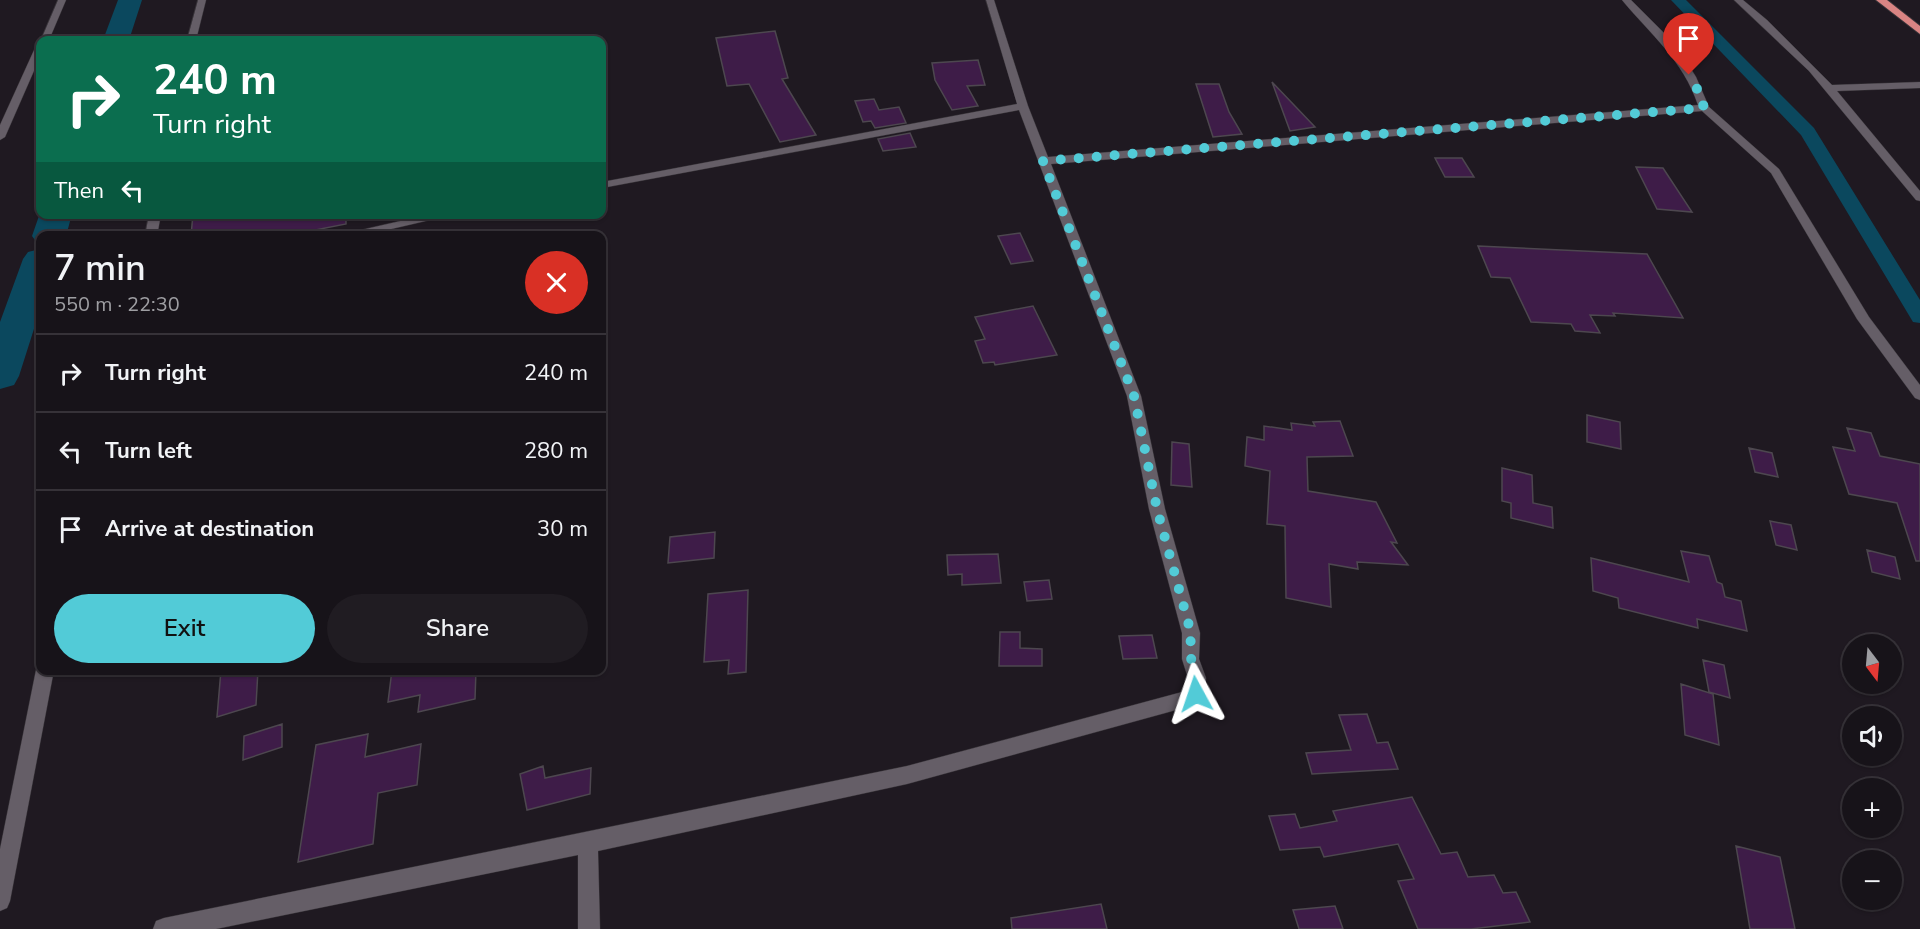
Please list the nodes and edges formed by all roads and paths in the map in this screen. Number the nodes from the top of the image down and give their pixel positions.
1 (62, 0) edge
2 (202, 0) edge
3 (990, 0) edge
4 (1626, 0) edge
5 (1738, 0) edge
6 (1881, 0) edge
7 (1919, 29) edge
8 (46, 36) edge
9 (192, 36) edge
10 (36, 57) edge
11 (1920, 86) edge
12 (1831, 88) junction
13 (1023, 106) junction
14 (1704, 108) junction
15 (0, 137) edge
16 (1043, 161) junction
17 (606, 184) edge
18 (1920, 198) edge
19 (426, 219) edge
20 (365, 231) edge
21 (1920, 395) edge
22 (44, 675) edge
23 (588, 843) junction
24 (0, 902) edge
25 (164, 929) edge
26 (590, 929) edge

1 - 8 street
2 - 9 street
3 - 13 street
4 - 14 street
5 - 12 street
6 - 7 highway
10 - 15 street
11 - 12 street
12 - 18 street
13 - 16 street
13 - 17 street
14 - 16 street
14 - 21 street
16 - 23 street
19 - 20 street
22 - 24 street
23 - 25 street
23 - 26 street

